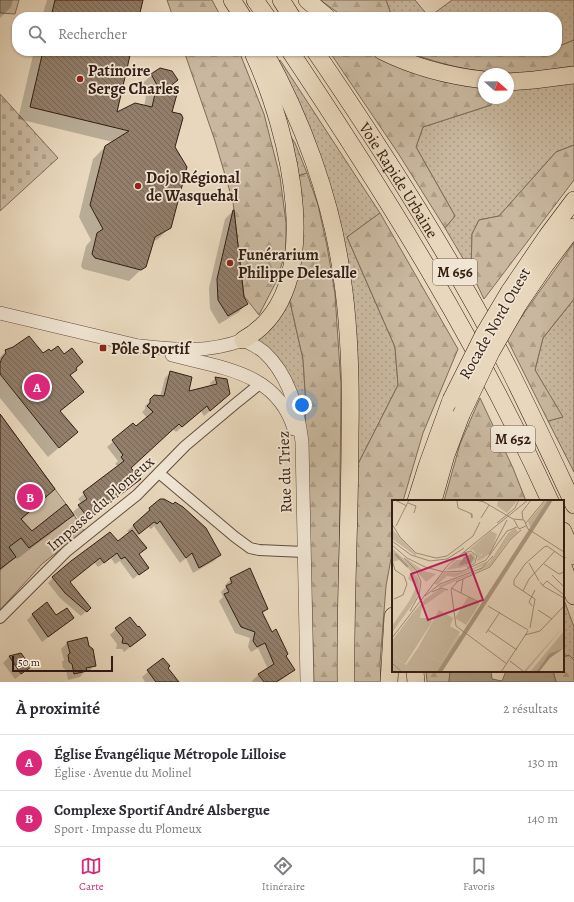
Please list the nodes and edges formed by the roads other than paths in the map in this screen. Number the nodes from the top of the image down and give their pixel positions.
1 (226, 0) edge
2 (232, 0) edge
3 (255, 0) edge
4 (281, 0) edge
5 (307, 0) edge
6 (232, 12) edge
7 (240, 12) edge
8 (263, 12) edge
9 (289, 12) edge
10 (322, 12) edge
11 (254, 56) edge
12 (266, 56) edge
13 (293, 56) edge
14 (318, 56) edge
15 (394, 56) edge
16 (574, 75) edge
17 (478, 79) edge
18 (514, 82) edge
19 (574, 200) edge
20 (574, 227) edge
21 (513, 299) junction
22 (0, 313) edge
23 (243, 340) junction
24 (140, 346) junction
25 (489, 377) junction
26 (261, 383) junction
27 (302, 472) junction
28 (159, 473) junction
29 (416, 500) edge
30 (433, 500) edge
31 (537, 500) edge
32 (550, 500) edge
33 (574, 505) edge
34 (564, 533) edge
35 (304, 552) junction
36 (574, 556) edge
37 (564, 569) edge
38 (574, 596) edge
39 (0, 618) edge
40 (392, 632) edge
41 (415, 672) edge
42 (307, 682) edge
43 (346, 682) edge
44 (389, 682) edge
45 (416, 682) edge

1 - 6 highway
2 - 7 highway
3 - 8 highway
4 - 9 highway
5 - 10 highway
11 - 23 highway
12 - 43 highway
13 - 25 highway, Voie Rapide Urbaine / M 656
14 - 33 highway, Voie Rapide Urbaine / M 656
15 - 17 highway
16 - 18 highway
19 - 21 highway, Rocade Nord Ouest
20 - 21 highway, Rocade Nord Ouest
21 - 29 highway, Rocade Nord Ouest, bridge
21 - 30 highway, Rocade Nord Ouest, bridge
22 - 24 street
23 - 24 street
23 - 27 street, Rue du Triez
24 - 26 street
25 - 31 highway, Rocade Nord Ouest / M 652
25 - 32 highway, Voie Rapide Urbaine / M 656
26 - 27 street
26 - 28 street, Impasse du Plomeux
27 - 35 street, Rue du Triez
28 - 35 street
28 - 39 street, Impasse du Plomeux
34 - 36 highway
35 - 42 street, Rue du Triez
37 - 38 highway
40 - 44 highway
41 - 45 highway

